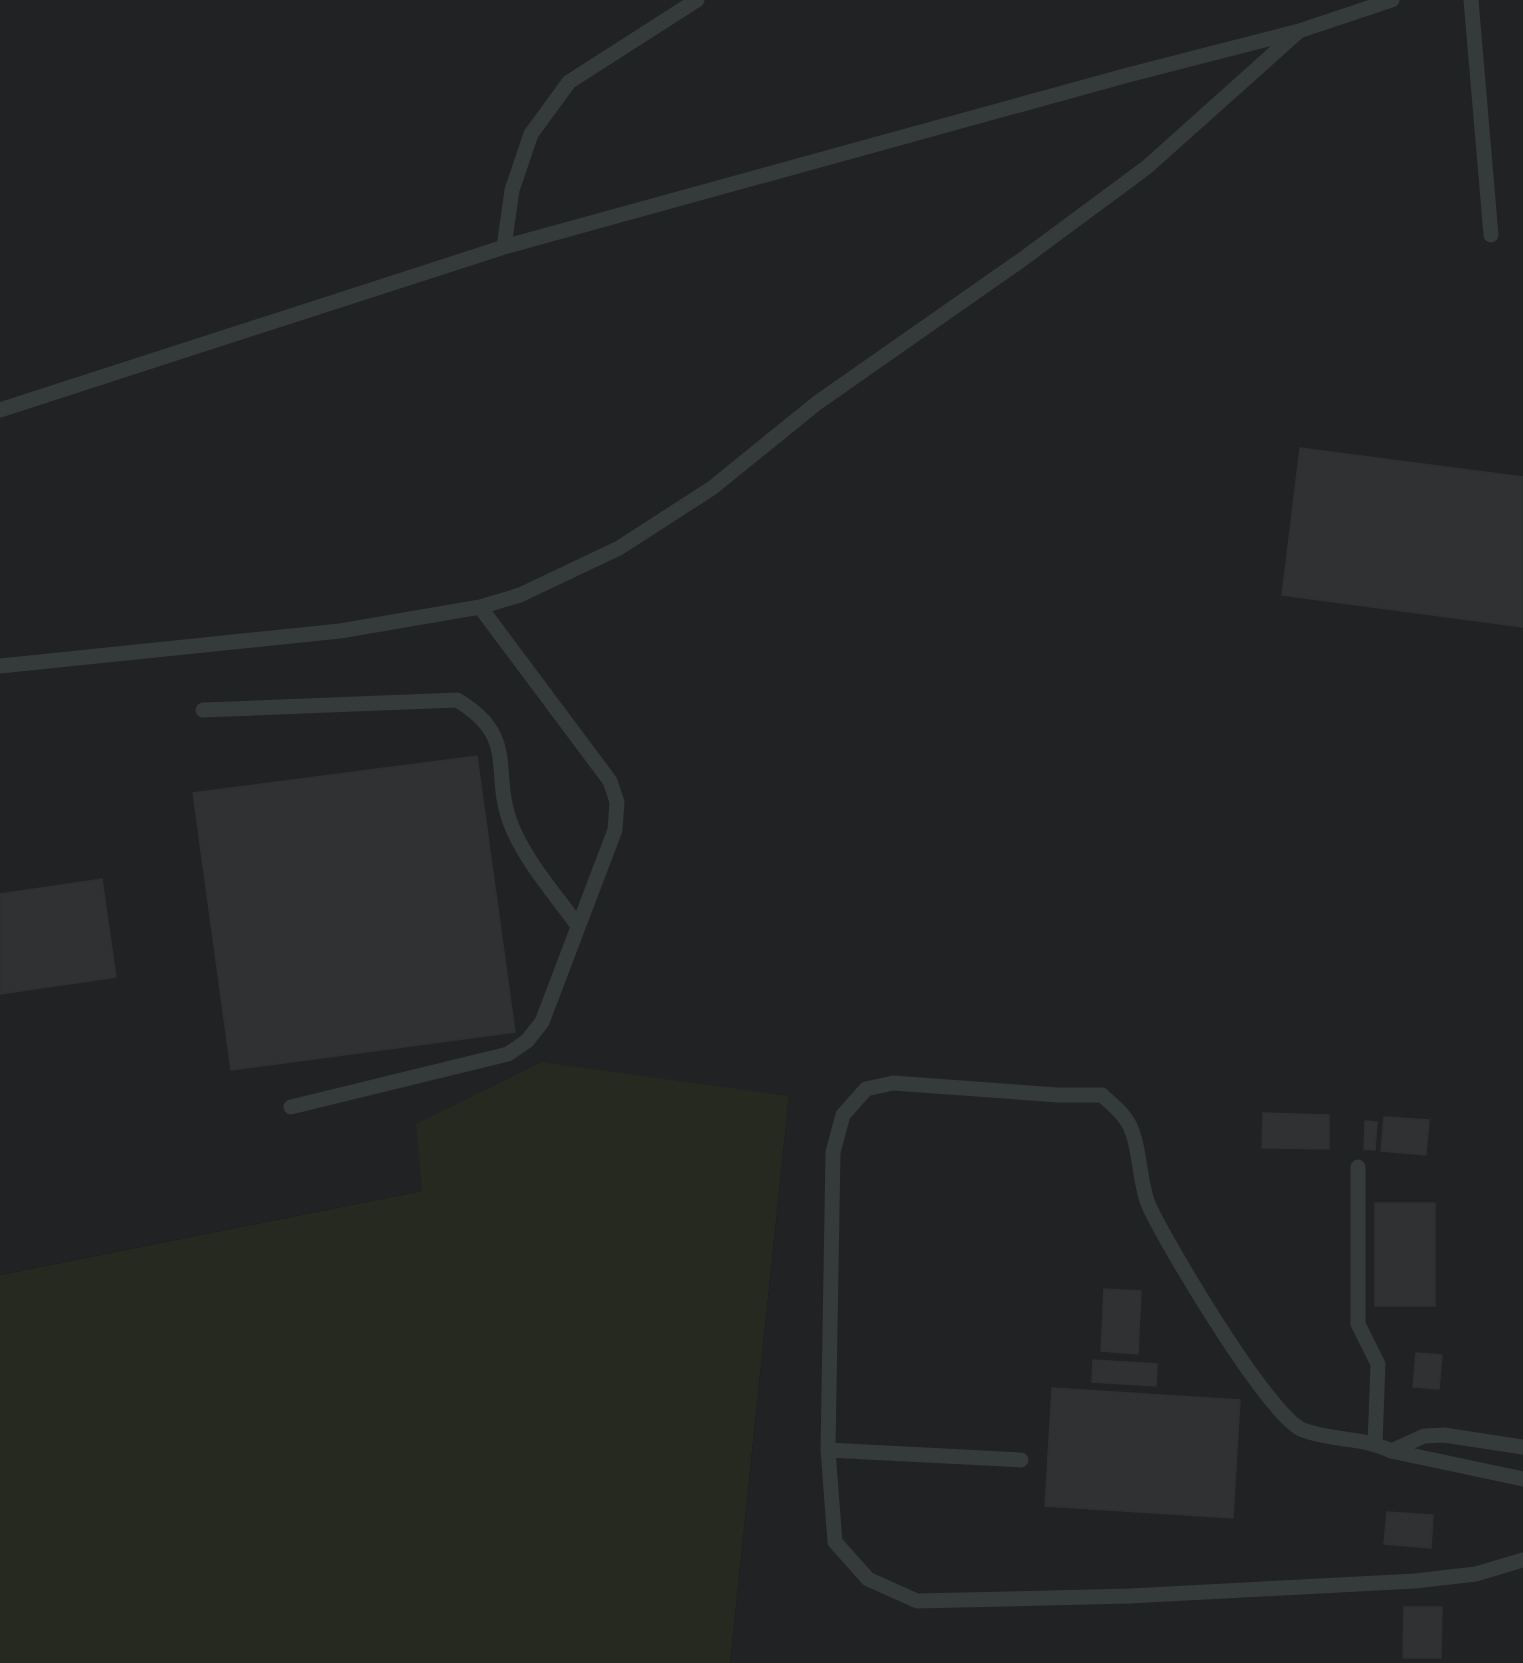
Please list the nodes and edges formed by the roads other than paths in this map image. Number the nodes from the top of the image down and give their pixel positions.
1 (697, 0) edge
2 (1392, 0) edge
3 (1471, 0) edge
4 (1299, 31) junction
5 (1491, 235) dead end
6 (504, 247) junction
7 (0, 410) edge
8 (480, 607) junction
9 (0, 666) edge
10 (203, 710) dead end
11 (578, 926) junction
12 (291, 1107) dead end
13 (1358, 1167) dead end
14 (1375, 1443) junction
15 (1523, 1447) edge
16 (828, 1450) junction
17 (1391, 1451) junction
18 (1021, 1460) dead end
19 (1523, 1479) edge
20 (1523, 1560) edge

1 - 6 lane
2 - 4 lane
3 - 5 lane
4 - 6 lane
4 - 8 lane
6 - 7 lane
8 - 9 lane
8 - 11 lane
10 - 11 lane
11 - 12 lane
13 - 14 lane
14 - 16 lane
14 - 17 lane
15 - 17 lane
16 - 18 lane
16 - 20 lane
17 - 19 lane

